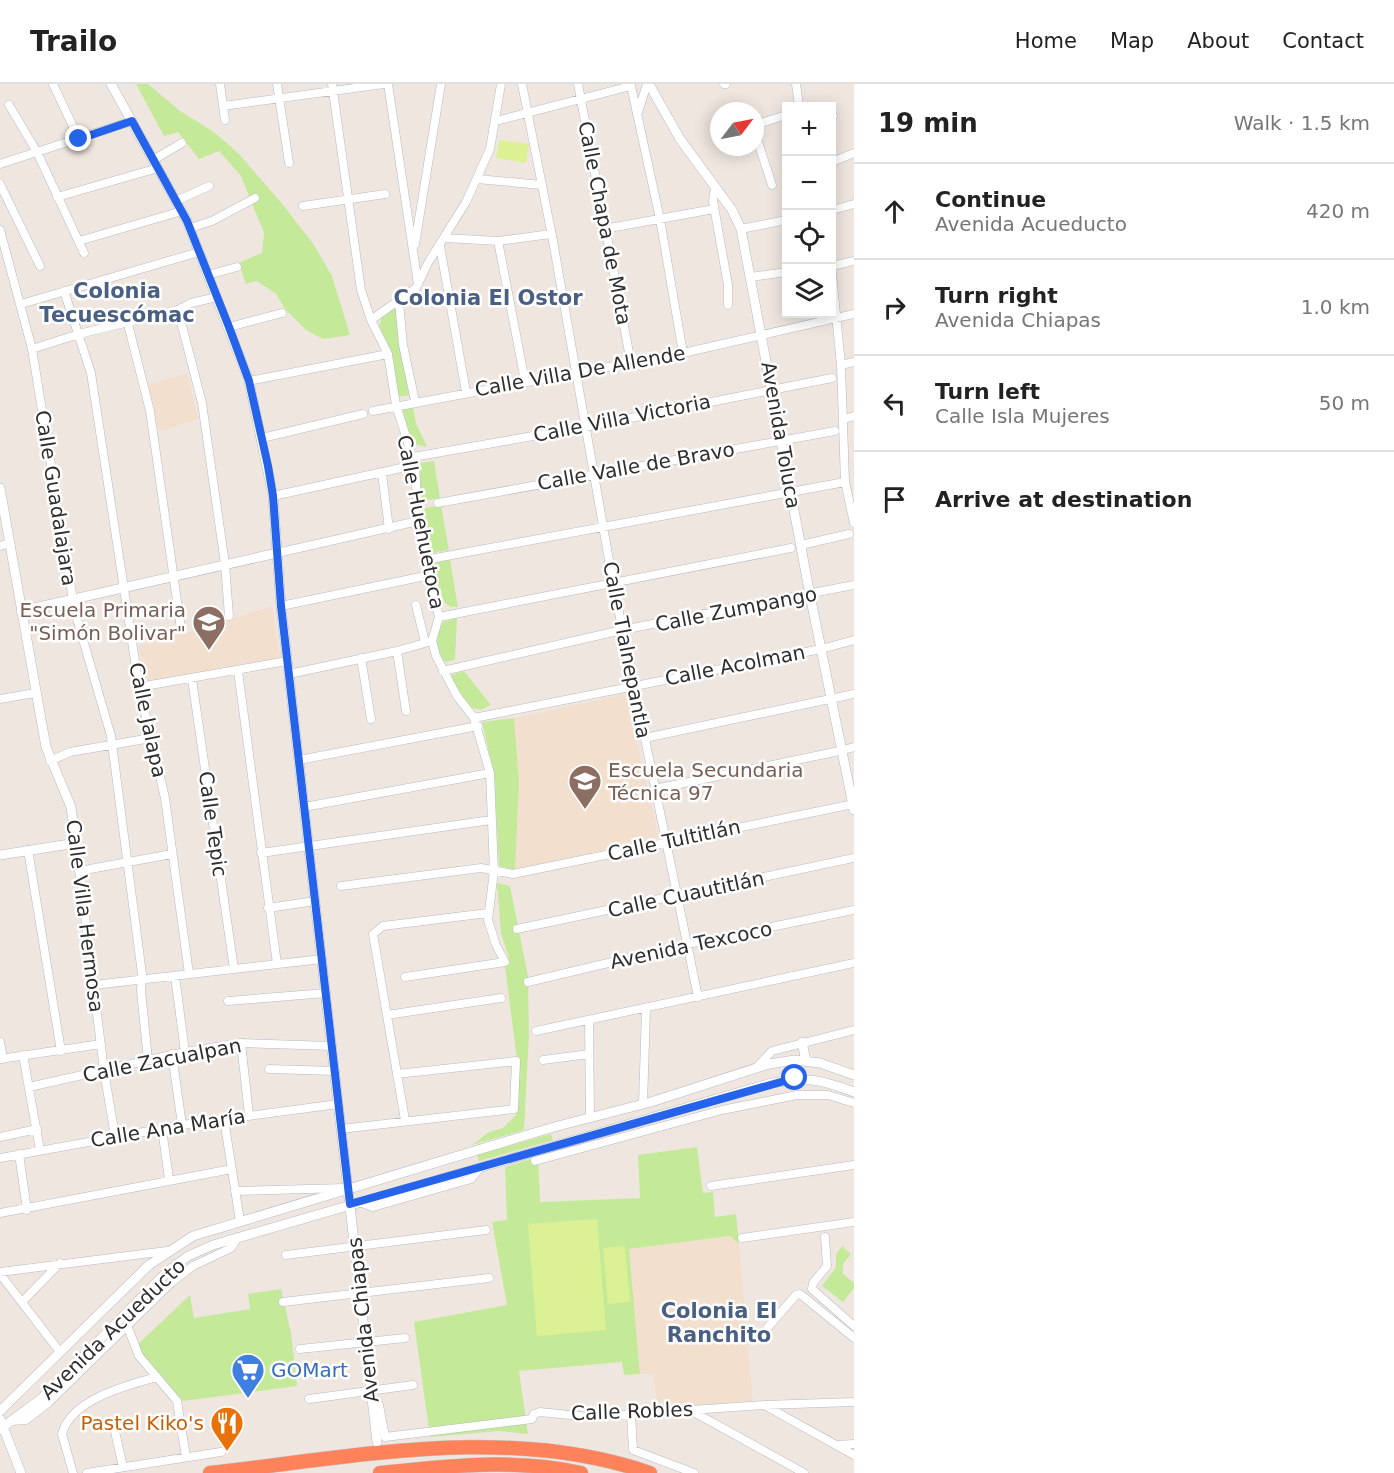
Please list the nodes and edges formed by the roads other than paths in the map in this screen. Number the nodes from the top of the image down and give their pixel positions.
1 (53, 84) edge
2 (111, 84) edge
3 (220, 84) edge
4 (277, 84) edge
5 (386, 84) edge
6 (441, 84) edge
7 (501, 84) edge
8 (522, 84) edge
9 (578, 84) edge
10 (648, 84) edge
11 (796, 84) edge
12 (332, 88) edge
13 (279, 99) junction
14 (582, 100) junction
15 (798, 102) edge
16 (9, 105) dead end
17 (223, 106) junction
18 (529, 114) junction
19 (637, 114) junction
20 (782, 116) edge
21 (225, 120) dead end
22 (132, 121) junction
23 (496, 121) junction
24 (764, 122) edge
25 (79, 139) junction
26 (182, 143) dead end
27 (37, 153) junction
28 (854, 153) edge
29 (763, 156) edge
30 (836, 160) edge
31 (289, 163) dead end
32 (0, 164) edge
33 (156, 164) junction
34 (477, 179) junction
35 (0, 184) edge
36 (542, 185) junction
37 (772, 185) dead end
38 (209, 186) dead end
39 (715, 188) junction
40 (385, 194) dead end
41 (57, 197) junction
42 (255, 198) dead end
43 (349, 199) junction
44 (176, 201) junction
45 (854, 204) edge
46 (303, 206) dead end
47 (714, 209) junction
48 (836, 209) edge
49 (182, 211) junction
50 (660, 219) junction
51 (782, 221) edge
52 (190, 228) junction
53 (604, 229) junction
54 (741, 229) junction
55 (0, 230) edge
56 (551, 234) junction
57 (445, 238) junction
58 (79, 241) junction
59 (498, 242) junction
60 (440, 246) junction
61 (413, 251) junction
62 (199, 252) junction
63 (84, 253) dead end
64 (854, 261) edge
65 (414, 262) junction
66 (428, 263) junction
67 (836, 265) edge
68 (40, 266) dead end
69 (237, 267) dead end
70 (782, 273) edge
71 (208, 275) junction
72 (752, 277) junction
73 (418, 284) junction
74 (64, 291) junction
75 (217, 297) junction
76 (399, 302) junction
77 (21, 304) junction
78 (728, 305) dead end
79 (178, 310) junction
80 (836, 312) edge
81 (282, 313) dead end
82 (854, 314) edge
83 (837, 319) junction
84 (371, 320) junction
85 (128, 324) junction
86 (229, 327) junction
87 (79, 334) junction
88 (763, 335) junction
89 (32, 349) junction
90 (682, 353) junction
91 (388, 354) junction
92 (854, 362) edge
93 (631, 363) junction
94 (841, 365) junction
95 (576, 372) junction
96 (832, 378) dead end
97 (249, 381) junction
98 (525, 381) junction
99 (772, 388) junction
100 (466, 392) junction
101 (415, 401) junction
102 (396, 405) junction
103 (373, 411) dead end
104 (363, 414) dead end
105 (854, 416) edge
106 (844, 419) junction
107 (585, 428) junction
108 (835, 431) dead end
109 (854, 433) edge
110 (844, 435) junction
111 (262, 438) junction
112 (781, 440) junction
113 (414, 461) junction
114 (854, 467) edge
115 (845, 468) junction
116 (382, 473) junction
117 (593, 473) junction
118 (846, 482) junction
119 (0, 491) edge
120 (791, 492) junction
121 (273, 496) junction
122 (438, 503) dead end
123 (418, 521) junction
124 (854, 523) edge
125 (389, 529) junction
126 (603, 529) junction
127 (849, 534) dead end
128 (5, 545) edge
129 (796, 547) junction
130 (277, 552) junction
131 (425, 560) junction
132 (225, 564) junction
133 (174, 575) junction
134 (430, 575) junction
135 (613, 583) junction
136 (854, 585) edge
137 (123, 587) junction
138 (810, 595) junction
139 (72, 599) junction
140 (416, 605) dead end
141 (281, 606) junction
142 (21, 611) junction
143 (229, 616) dead end
144 (440, 617) junction
145 (181, 629) dead end
146 (622, 630) junction
147 (854, 640) edge
148 (429, 641) junction
149 (821, 650) junction
150 (397, 651) junction
151 (361, 658) junction
152 (287, 662) junction
153 (238, 671) junction
154 (443, 671) junction
155 (289, 674) junction
156 (192, 679) junction
157 (634, 684) junction
158 (140, 687) junction
159 (35, 693) junction
160 (854, 694) edge
161 (0, 699) edge
162 (833, 700) junction
163 (406, 711) dead end
164 (474, 718) junction
165 (371, 719) dead end
166 (478, 726) junction
167 (151, 738) junction
168 (645, 738) junction
169 (112, 745) junction
170 (854, 747) edge
171 (839, 751) junction
172 (299, 760) junction
173 (50, 762) junction
174 (489, 773) junction
175 (655, 789) junction
176 (854, 806) edge
177 (304, 807) junction
178 (491, 820) junction
179 (666, 842) junction
180 (76, 843) junction
181 (309, 847) junction
182 (28, 850) junction
183 (261, 853) junction
184 (172, 854) junction
185 (0, 855) edge
186 (854, 858) edge
187 (127, 861) junction
188 (79, 871) junction
189 (494, 871) junction
190 (341, 886) dead end
191 (677, 896) junction
192 (315, 901) junction
193 (268, 908) junction
194 (854, 910) edge
195 (488, 913) junction
196 (517, 929) dead end
197 (688, 944) junction
198 (322, 959) junction
199 (854, 963) edge
200 (277, 964) junction
201 (234, 969) junction
202 (189, 974) junction
203 (175, 976) junction
204 (405, 977) dead end
205 (141, 980) junction
206 (528, 982) dead end
207 (94, 985) junction
208 (326, 993) junction
209 (698, 997) junction
210 (501, 998) dead end
211 (228, 1001) dead end
212 (646, 1009) junction
213 (387, 1015) junction
214 (589, 1020) junction
215 (854, 1030) edge
216 (536, 1031) dead end
217 (0, 1042) edge
218 (802, 1042) junction
219 (241, 1043) junction
220 (101, 1044) junction
221 (332, 1046) junction
222 (61, 1050) junction
223 (185, 1052) junction
224 (172, 1054) junction
225 (589, 1054) junction
226 (23, 1055) junction
227 (1, 1059) edge
228 (148, 1060) junction
229 (543, 1060) dead end
230 (806, 1061) junction
231 (756, 1068) junction
232 (269, 1069) dead end
233 (104, 1071) junction
234 (335, 1071) junction
235 (397, 1074) junction
236 (854, 1075) edge
237 (29, 1087) junction
238 (854, 1092) edge
239 (854, 1103) edge
240 (338, 1104) junction
241 (643, 1104) junction
242 (249, 1115) junction
243 (590, 1118) junction
244 (224, 1119) junction
245 (405, 1120) junction
246 (182, 1125) junction
247 (37, 1129) junction
248 (162, 1129) junction
249 (341, 1129) junction
250 (115, 1136) junction
251 (0, 1137) edge
252 (40, 1150) junction
253 (19, 1154) junction
254 (0, 1158) edge
255 (535, 1161) dead end
256 (854, 1165) edge
257 (232, 1169) junction
258 (169, 1179) junction
259 (711, 1186) dead end
260 (348, 1188) junction
261 (236, 1191) junction
262 (354, 1203) junction
263 (27, 1210) junction
264 (0, 1214) edge
265 (240, 1221) junction
266 (854, 1222) edge
267 (486, 1230) dead end
268 (238, 1237) junction
269 (825, 1237) dead end
270 (742, 1238) dead end
271 (355, 1245) junction
272 (168, 1251) junction
273 (286, 1255) dead end
274 (60, 1263) junction
275 (0, 1273) edge
276 (489, 1278) dead end
277 (813, 1291) junction
278 (359, 1292) junction
279 (807, 1299) junction
280 (22, 1302) junction
281 (283, 1302) dead end
282 (854, 1326) edge
283 (768, 1327) dead end
284 (128, 1328) junction
285 (405, 1338) dead end
286 (854, 1338) edge
287 (365, 1342) junction
288 (300, 1349) dead end
289 (60, 1352) junction
290 (157, 1377) junction
291 (413, 1386) dead end
292 (371, 1395) junction
293 (309, 1399) dead end
294 (854, 1402) edge
295 (764, 1405) junction
296 (690, 1410) junction
297 (0, 1411) edge
298 (631, 1414) junction
299 (4, 1424) edge
300 (114, 1427) dead end
301 (377, 1442) dead end
302 (854, 1444) edge
303 (835, 1445) junction
304 (220, 1452) dead end
305 (854, 1455) edge
306 (186, 1457) junction
307 (123, 1467) junction
308 (21, 1473) edge
309 (73, 1473) edge
310 (87, 1473) edge
311 (210, 1473) edge
312 (380, 1473) edge
313 (581, 1473) edge
314 (650, 1473) edge
315 (694, 1473) edge
316 (804, 1473) edge

1 - 25 street
2 - 22 street, Avenida Chiapas
3 - 17 street
4 - 13 street
5 - 12 street
5 - 61 street
6 - 61 street
7 - 23 street
8 - 18 street, Calle Tlalnepantla
9 - 14 street, Calle Chapa de Mota
10 - 19 street
10 - 39 street, Avenida Toluca
11 - 15 street
12 - 13 street
12 - 43 street
13 - 17 street
13 - 31 street
14 - 18 street
14 - 19 street
14 - 53 street, Calle Chapa de Mota
16 - 27 street
17 - 21 street
18 - 23 street
18 - 36 street, Calle Tlalnepantla
19 - 50 street
20 - 24 street
22 - 25 street
22 - 33 street, Avenida Chiapas
23 - 34 street
25 - 27 street
26 - 33 street
27 - 32 street
27 - 41 street
28 - 30 street
29 - 37 street
33 - 41 street
33 - 44 street, Avenida Chiapas
34 - 36 street
34 - 57 street
35 - 68 street
36 - 56 street, Calle Tlalnepantla
38 - 44 street
39 - 47 street
39 - 54 street, Avenida Toluca
40 - 43 street
41 - 58 street
42 - 52 street
43 - 46 street
43 - 84 street, Calle Huehuetoca
44 - 49 street, Avenida Chiapas
45 - 48 street
47 - 50 street
47 - 78 street
49 - 52 street, Avenida Chiapas
49 - 58 street
50 - 53 street
50 - 90 street
51 - 54 street
52 - 62 street, Avenida Chiapas
53 - 93 street, Calle Chapa de Mota
54 - 72 street, Avenida Toluca
55 - 77 street, Calle Guadalajara
56 - 59 street
56 - 95 street, Calle Tlalnepantla
57 - 59 street
57 - 60 street
58 - 63 street
59 - 98 street
60 - 66 street
60 - 100 street
61 - 65 street
62 - 71 street, Avenida Chiapas
62 - 74 street
64 - 67 street
65 - 66 street
65 - 73 street
66 - 73 street
69 - 71 street
70 - 72 street
71 - 75 street, Avenida Chiapas
72 - 88 street, Avenida Toluca
73 - 76 street
74 - 77 street
74 - 87 street, Calle Jalapa
75 - 79 street
75 - 86 street, Avenida Chiapas
76 - 84 street
76 - 101 street
77 - 89 street, Calle Guadalajara
79 - 85 street
79 - 132 street
80 - 83 street
81 - 86 street
82 - 83 street, Calle Villa De Allende
83 - 88 street, Calle Villa De Allende
83 - 94 street
84 - 91 street, Calle Huehuetoca
85 - 87 street
85 - 133 street
86 - 97 street, Avenida Chiapas
87 - 89 street
87 - 137 street, Calle Jalapa
88 - 90 street, Calle Villa De Allende
88 - 99 street, Avenida Toluca
89 - 139 street, Calle Guadalajara
90 - 93 street, Calle Villa De Allende
91 - 97 street
91 - 102 street, Calle Huehuetoca
92 - 94 street
93 - 95 street, Calle Villa De Allende
94 - 106 street
95 - 98 street, Calle Villa De Allende
95 - 107 street, Calle Tlalnepantla
96 - 99 street, Calle Villa Victoria
97 - 111 street, Avenida Chiapas
98 - 100 street, Calle Villa De Allende
99 - 107 street, Calle Villa Victoria
99 - 112 street, Avenida Toluca
100 - 101 street, Calle Villa De Allende
101 - 102 street, Calle Villa De Allende
102 - 103 street, Calle Villa De Allende
102 - 113 street, Calle Huehuetoca
104 - 111 street
105 - 106 street
106 - 110 street
107 - 113 street, Calle Villa Victoria
107 - 117 street, Calle Tlalnepantla
108 - 112 street, Calle Valle de Bravo
109 - 110 street
110 - 115 street
111 - 121 street, Avenida Chiapas
112 - 117 street, Calle Valle de Bravo
112 - 120 street, Avenida Toluca
113 - 116 street, Calle Villa Victoria
113 - 123 street, Calle Huehuetoca
114 - 115 street
115 - 118 street
116 - 121 street, Calle Villa Victoria
116 - 125 street
117 - 122 street, Calle Valle de Bravo
117 - 126 street, Calle Tlalnepantla
118 - 120 street
118 - 124 street
119 - 128 street, Calle Villa Hermosa
120 - 126 street
120 - 129 street, Avenida Toluca
121 - 130 street, Avenida Chiapas
123 - 125 street
123 - 131 street, Calle Huehuetoca
125 - 130 street
126 - 131 street
126 - 135 street, Calle Tlalnepantla
127 - 129 street
128 - 142 street, Calle Villa Hermosa
129 - 135 street
129 - 138 street, Avenida Toluca
130 - 132 street
130 - 141 street, Avenida Chiapas
131 - 134 street, Calle Huehuetoca
132 - 133 street
132 - 143 street
133 - 137 street
133 - 145 street
134 - 141 street
134 - 144 street, Calle Huehuetoca
135 - 144 street
135 - 146 street, Calle Tlalnepantla
136 - 138 street, Calle Zumpango
137 - 139 street
137 - 158 street, Calle Jalapa
138 - 146 street, Calle Zumpango
138 - 149 street, Avenida Toluca
139 - 142 street
139 - 169 street, Calle Guadalajara
140 - 148 street
141 - 152 street, Avenida Chiapas
142 - 159 street, Calle Villa Hermosa
144 - 148 street, Calle Huehuetoca
146 - 154 street, Calle Zumpango
146 - 157 street, Calle Tlalnepantla
147 - 149 street, Calle Acolman
148 - 150 street
148 - 154 street
149 - 157 street, Calle Acolman
149 - 162 street, Avenida Toluca
150 - 151 street
150 - 163 street
151 - 155 street
151 - 165 street
152 - 153 street
152 - 155 street, Avenida Chiapas
153 - 156 street
153 - 183 street
154 - 164 street
155 - 172 street, Avenida Chiapas
156 - 158 street
156 - 201 street, Calle Tepic
157 - 164 street, Calle Acolman
157 - 168 street, Calle Tlalnepantla
158 - 167 street, Calle Jalapa
159 - 161 street
159 - 173 street, Calle Villa Hermosa
160 - 162 street
162 - 168 street
162 - 171 street, Avenida Toluca
164 - 166 street
166 - 172 street
166 - 174 street
167 - 169 street
167 - 184 street, Calle Jalapa
168 - 175 street, Calle Tlalnepantla
169 - 173 street
169 - 187 street, Calle Guadalajara
170 - 171 street
171 - 175 street
171 - 176 street, Avenida Toluca
172 - 177 street, Avenida Chiapas
173 - 180 street, Calle Villa Hermosa
174 - 177 street
174 - 178 street
175 - 179 street, Calle Tlalnepantla
176 - 179 street, Calle Tultitlán
177 - 181 street, Avenida Chiapas
178 - 181 street
178 - 189 street
179 - 189 street, Calle Tultitlán
179 - 191 street, Calle Tlalnepantla
180 - 182 street
180 - 188 street, Calle Villa Hermosa
181 - 183 street
181 - 192 street, Avenida Chiapas
182 - 185 street
182 - 222 street
183 - 193 street
184 - 187 street
184 - 202 street, Calle Jalapa
186 - 191 street, Calle Cuautitlán
187 - 188 street
187 - 205 street, Calle Guadalajara
188 - 207 street, Calle Villa Hermosa
189 - 190 street, Calle Tultitlán
189 - 195 street
191 - 196 street, Calle Cuautitlán
191 - 197 street, Calle Tlalnepantla
192 - 193 street
192 - 198 street, Avenida Chiapas
193 - 200 street
194 - 197 street, Avenida Texcoco
195 - 204 street
195 - 213 street
197 - 206 street, Avenida Texcoco
197 - 209 street, Calle Tlalnepantla
198 - 200 street
198 - 208 street, Avenida Chiapas
199 - 209 street
200 - 201 street
201 - 202 street
202 - 203 street
203 - 205 street
203 - 223 street
205 - 207 street
205 - 228 street, Calle Guadalajara
207 - 220 street, Calle Villa Hermosa
208 - 211 street
208 - 221 street, Avenida Chiapas
209 - 212 street
210 - 213 street
212 - 214 street
212 - 241 street
213 - 235 street
214 - 216 street
214 - 225 street
215 - 218 street
217 - 227 street
218 - 230 street
218 - 231 street
219 - 221 street, Calle Zacualpan
219 - 223 street, Calle Zacualpan
219 - 242 street
220 - 222 street
220 - 233 street, Calle Villa Hermosa
221 - 234 street, Avenida Chiapas
222 - 226 street
223 - 224 street, Calle Zacualpan
224 - 228 street, Calle Zacualpan
224 - 246 street
225 - 229 street
225 - 243 street
226 - 227 street
226 - 237 street
228 - 233 street, Calle Zacualpan
230 - 231 street, Avenida Acueducto
230 - 236 street, Avenida Acueducto
231 - 241 street, Avenida Acueducto
232 - 234 street
233 - 237 street, Calle Zacualpan
233 - 250 street, Calle Villa Hermosa
234 - 240 street, Avenida Chiapas
235 - 245 street
235 - 245 street
237 - 247 street
238 - 262 street, Avenida Acueducto
239 - 255 street
240 - 242 street, Calle Ana María
240 - 249 street, Avenida Chiapas
241 - 243 street, Avenida Acueducto
242 - 244 street, Calle Ana María
243 - 260 street, Avenida Acueducto
244 - 246 street, Calle Ana María
244 - 257 street
245 - 249 street
246 - 248 street, Calle Ana María
247 - 251 street
247 - 252 street
248 - 250 street, Calle Ana María
248 - 258 street
249 - 260 street, Avenida Chiapas
250 - 252 street, Calle Ana María
252 - 253 street, Calle Ana María
253 - 254 street, Calle Ana María
253 - 263 street
256 - 259 street
257 - 258 street
257 - 261 street
258 - 263 street
260 - 261 street
260 - 262 street, Avenida Chiapas
260 - 265 street, Avenida Acueducto
261 - 265 street
262 - 268 street, Avenida Acueducto
262 - 271 street, Avenida Chiapas
263 - 264 street
265 - 272 street, Avenida Acueducto
266 - 270 street
267 - 271 street
268 - 284 street
268 - 299 street, Avenida Acueducto
269 - 277 street
271 - 273 street
271 - 278 street, Avenida Chiapas
272 - 274 street
272 - 289 street, Avenida Acueducto
274 - 275 street
274 - 280 street
275 - 280 street
276 - 278 street
277 - 279 street
277 - 282 street
278 - 281 street
278 - 287 street, Avenida Chiapas
279 - 283 street
279 - 286 street
280 - 289 street
284 - 290 street
284 - 299 street
285 - 287 street
287 - 288 street
287 - 292 street, Avenida Chiapas
289 - 297 street, Avenida Acueducto
290 - 306 street
290 - 309 street
291 - 292 street
292 - 293 street
292 - 298 street, Calle Robles
292 - 301 street, Avenida Chiapas
294 - 295 street, Calle Robles
295 - 296 street, Calle Robles
295 - 303 street
296 - 298 street, Calle Robles
296 - 316 street
298 - 315 street
299 - 308 street
300 - 307 street
302 - 303 street
303 - 305 street
304 - 306 street
306 - 307 street
307 - 310 street
311 - 314 highway
312 - 313 highway

